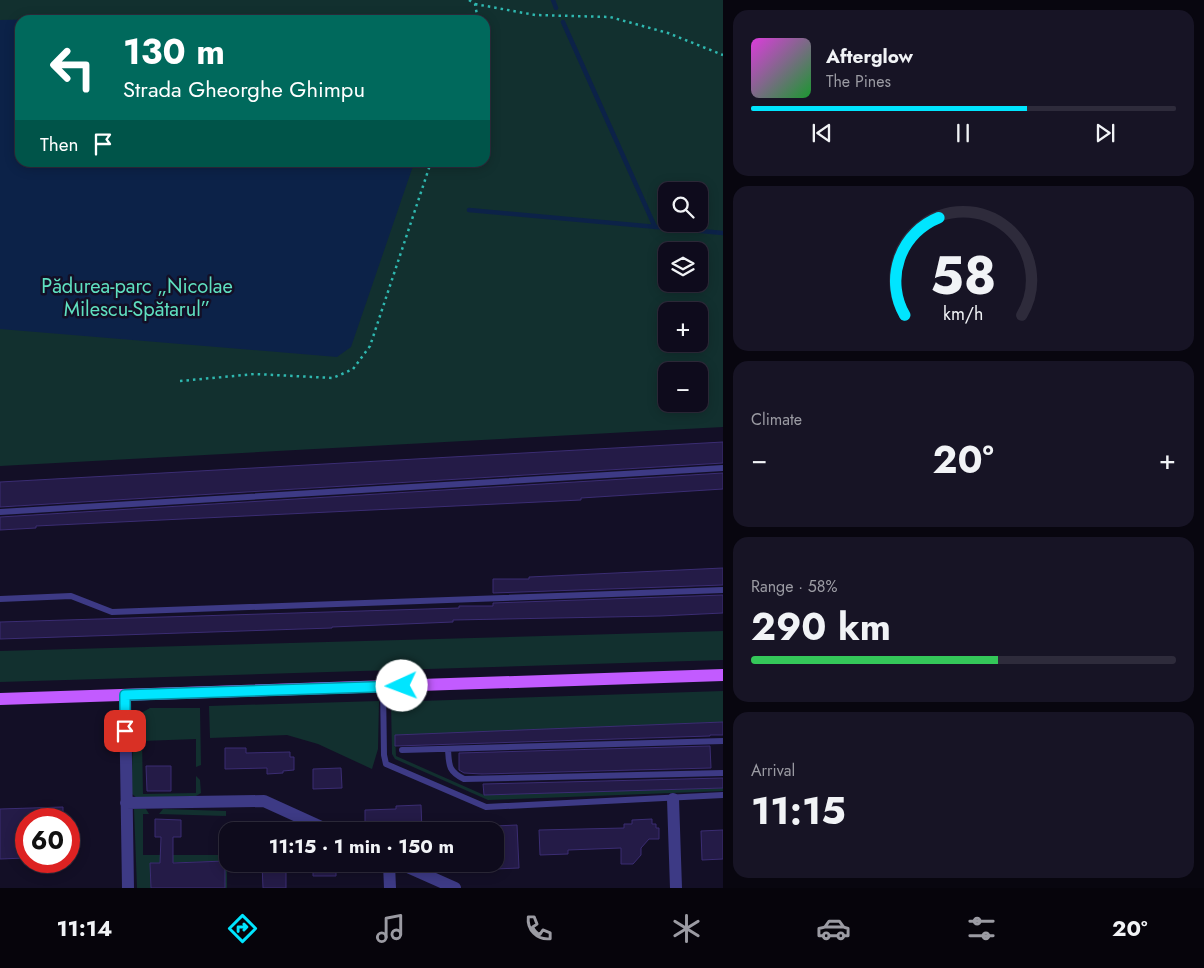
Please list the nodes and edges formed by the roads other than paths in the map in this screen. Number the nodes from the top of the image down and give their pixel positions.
1 (723, 468) edge
2 (0, 512) edge
3 (723, 590) edge
4 (0, 599) edge
5 (723, 675) edge
6 (383, 686) junction
7 (125, 695) junction
8 (0, 699) edge
9 (723, 741) edge
10 (448, 749) junction
11 (402, 750) dead end
12 (723, 773) edge
13 (723, 796) edge
14 (673, 799) junction
15 (126, 803) junction
16 (310, 822) edge
17 (389, 872) edge
18 (419, 872) edge
19 (128, 888) edge
20 (390, 888) edge
21 (455, 888) edge
22 (676, 888) edge

1 - 2 lane
3 - 4 lane
5 - 6 main road
6 - 7 main road
6 - 14 lane
7 - 8 main road
7 - 15 street
9 - 10 lane
10 - 11 lane
10 - 12 lane
13 - 14 lane
14 - 22 street
15 - 16 street
15 - 19 street
17 - 20 street
18 - 21 street

